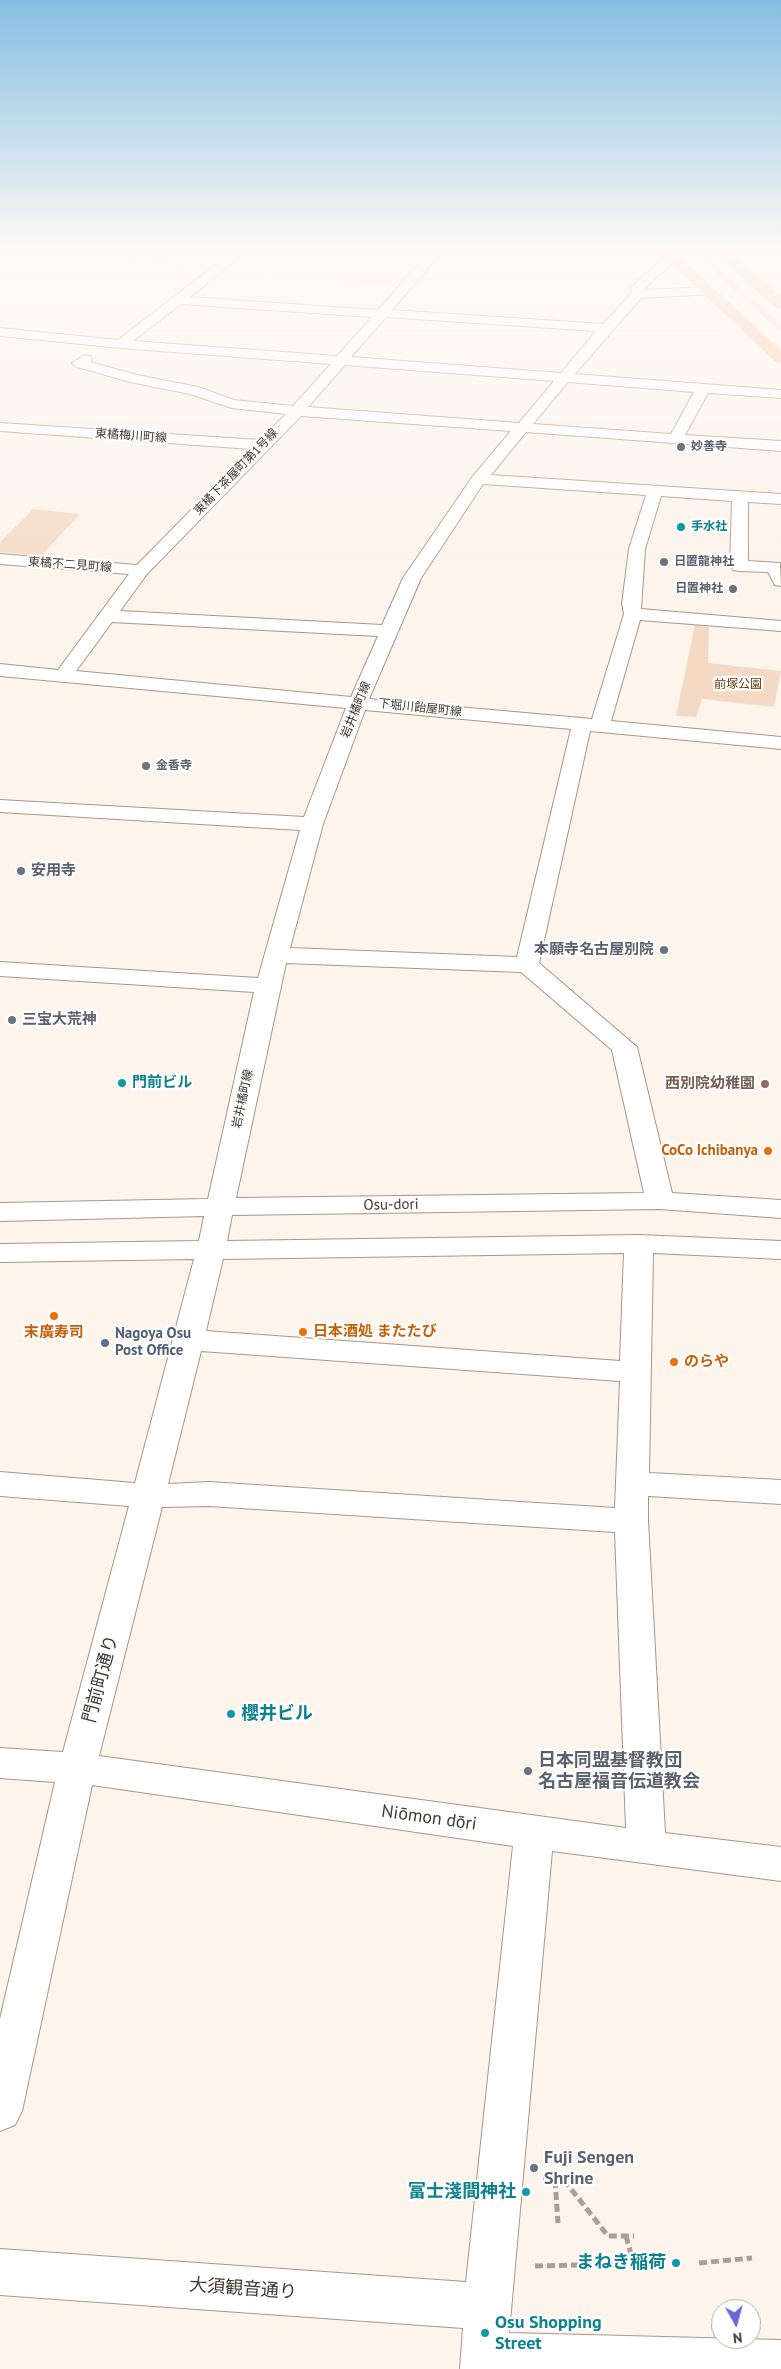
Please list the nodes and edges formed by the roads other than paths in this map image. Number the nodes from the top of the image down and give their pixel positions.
1 (80, 364) edge
2 (340, 364) edge
3 (377, 364) edge
4 (576, 364) edge
5 (564, 377) junction
6 (703, 388) junction
7 (781, 394) edge
8 (296, 411) junction
9 (0, 427) edge
10 (524, 427) junction
11 (676, 438) junction
12 (262, 445) junction
13 (781, 446) edge
14 (479, 479) junction
15 (655, 491) junction
16 (740, 496) junction
17 (781, 499) edge
18 (0, 559) edge
19 (141, 570) junction
20 (781, 581) edge
21 (633, 614) junction
22 (107, 616) junction
23 (781, 626) edge
24 (389, 632) junction
25 (0, 670) edge
26 (64, 675) junction
27 (358, 702) junction
28 (591, 725) junction
29 (781, 744) edge
30 (0, 806) edge
31 (312, 824) junction
32 (275, 955) junction
33 (527, 965) junction
34 (0, 969) edge
35 (268, 986) junction
36 (660, 1202) junction
37 (220, 1207) junction
38 (781, 1209) edge
39 (0, 1212) edge
40 (639, 1244) junction
41 (211, 1250) junction
42 (781, 1250) edge
43 (0, 1253) edge
44 (189, 1340) junction
45 (635, 1372) junction
46 (0, 1484) edge
47 (632, 1484) junction
48 (781, 1492) edge
49 (149, 1496) junction
50 (630, 1521) junction
51 (0, 1762) edge
52 (77, 1768) junction
53 (534, 1833) junction
54 (646, 1846) junction
55 (781, 1864) edge
56 (0, 2111) edge
57 (0, 2272) edge
58 (489, 2287) junction
59 (484, 2363) edge
60 (781, 2364) edge

1 - 8 street
2 - 8 street, 東橘下茶屋町第1号線
3 - 5 street
4 - 5 street, 岩井橘町線
5 - 6 street
5 - 10 street, 岩井橘町線
6 - 7 street
6 - 11 street
8 - 10 street
8 - 12 street, 東橘下茶屋町第1号線
9 - 12 street, 東橘梅川町線
10 - 11 street
10 - 14 street, 岩井橘町線
11 - 13 street
12 - 19 street, 東橘下茶屋町第1号線
14 - 15 street
14 - 24 street, 岩井橘町線
15 - 16 street
15 - 21 street
16 - 17 street
16 - 20 street
18 - 19 street, 東橘不二見町線
19 - 22 street, 東橘下茶屋町第1号線
21 - 23 street
21 - 28 street
22 - 24 street
22 - 26 street, 東橘下茶屋町第1号線
24 - 27 street, 岩井橘町線
25 - 26 street, 下堀川飴屋町線
26 - 27 street, 下堀川飴屋町線
27 - 28 street, 下堀川飴屋町線
27 - 31 street, 岩井橘町線
28 - 29 street, 下堀川飴屋町線
28 - 33 street
30 - 31 street
31 - 32 street, 岩井橘町線
32 - 33 street
32 - 35 street, 岩井橘町線
33 - 36 street
34 - 35 street
35 - 37 street, 岩井橘町線
36 - 37 street, Osu-dori
36 - 38 street, Osu-dori
37 - 39 street, Osu-dori
37 - 41 street, 岩井橘町線
40 - 41 street
40 - 42 street
40 - 45 street
41 - 43 street
41 - 44 street, 門前町通り
44 - 45 street
44 - 49 street, 門前町通り
45 - 47 street
46 - 49 street
47 - 48 street
47 - 50 street
49 - 50 street
49 - 52 street, 門前町通り
50 - 54 street
51 - 52 street, Niōmon dōri
52 - 53 street, Niōmon dōri
52 - 56 street, 門前町通り
53 - 54 street, Niōmon dōri
53 - 58 street
54 - 55 street, Niōmon dōri
57 - 58 street, 大須観音通り
58 - 59 street
59 - 60 street

